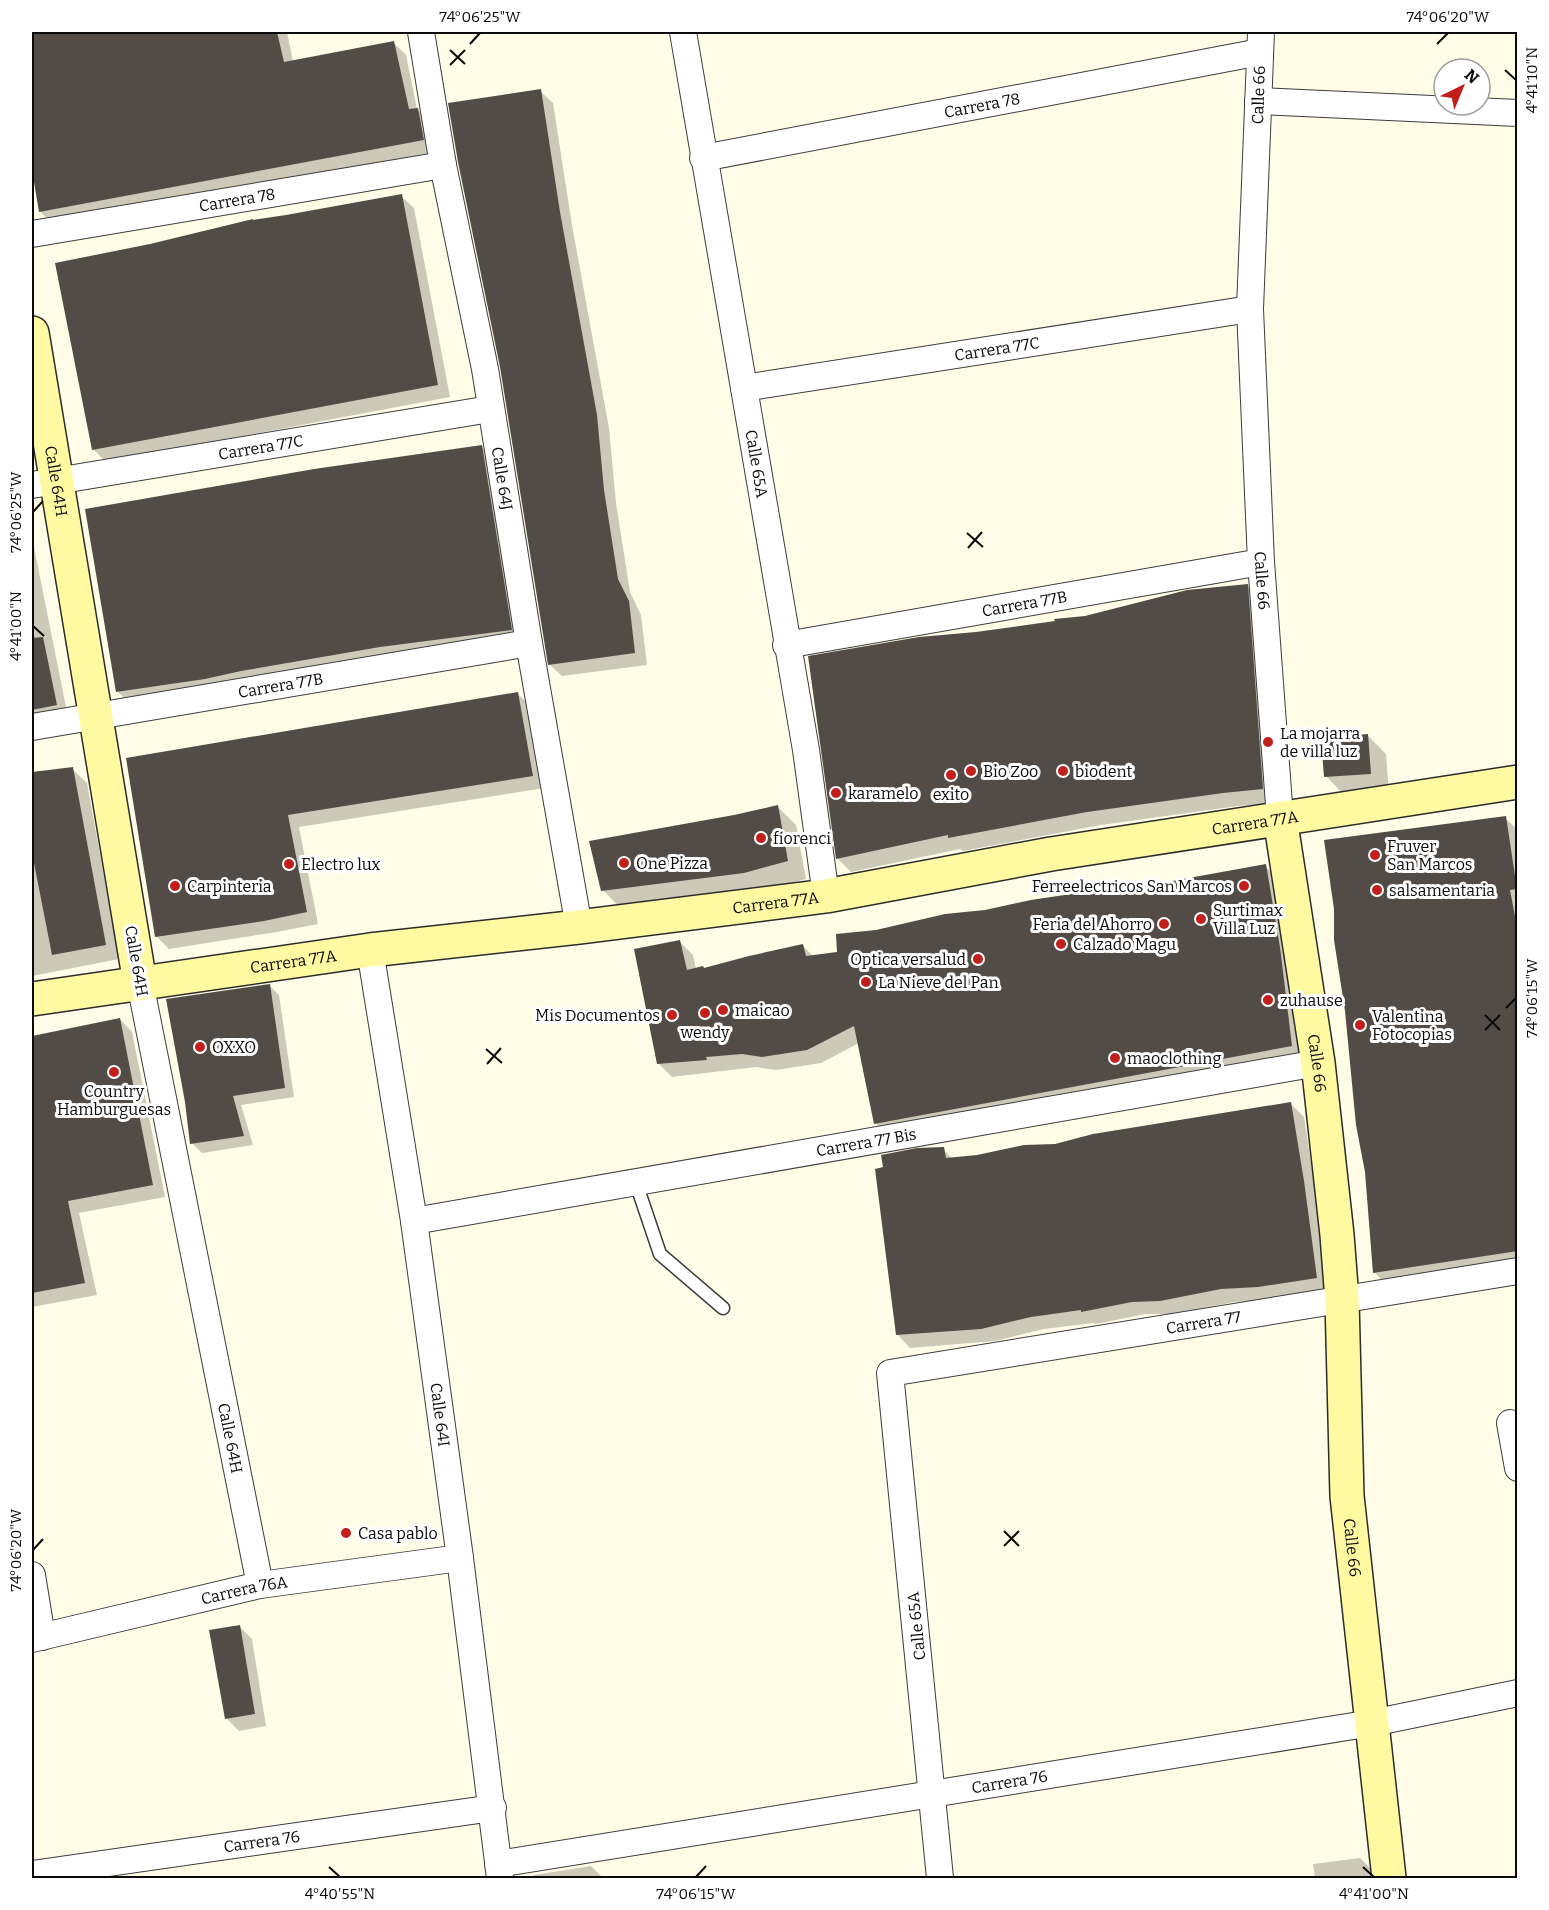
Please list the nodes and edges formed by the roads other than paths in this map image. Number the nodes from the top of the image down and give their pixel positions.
1 (421, 32) edge
2 (683, 32) edge
3 (1261, 42) edge
4 (1258, 101) junction
5 (1518, 114) edge
6 (703, 158) junction
7 (443, 165) junction
8 (32, 234) edge
9 (1250, 309) junction
10 (32, 333) edge
11 (744, 388) junction
12 (490, 410) junction
13 (44, 483) edge
14 (1261, 562) junction
15 (528, 643) junction
16 (786, 645) junction
17 (96, 717) junction
18 (32, 727) edge
19 (1518, 782) edge
20 (1280, 818) junction
21 (826, 896) junction
22 (579, 927) junction
23 (370, 950) junction
24 (140, 983) junction
25 (32, 999) edge
26 (1318, 1063) junction
27 (636, 1183) junction
28 (414, 1221) junction
29 (1518, 1271) edge
30 (1342, 1300) junction
31 (723, 1308) dead end
32 (890, 1373) joint
33 (1510, 1423) dead end
34 (1518, 1468) edge
35 (460, 1558) junction
36 (32, 1575) edge
37 (260, 1585) junction
38 (37, 1638) edge
39 (1518, 1693) edge
40 (1372, 1723) junction
41 (932, 1795) junction
42 (493, 1808) junction
43 (499, 1871) edge
44 (32, 1874) edge
45 (940, 1878) edge
46 (1389, 1878) edge

1 - 7 street, Calle 64J
2 - 6 street, Calle 65A
3 - 4 street, Calle 66
3 - 6 street, Carrera 78
4 - 5 street
4 - 9 street, Calle 66
6 - 11 street, Calle 65A
7 - 8 street, Carrera 78
7 - 12 street, Calle 64J
9 - 11 street, Carrera 77C
9 - 14 street, Calle 66
10 - 13 street, Calle 64H
11 - 16 street, Calle 65A
12 - 13 street, Carrera 77C
12 - 15 street, Calle 64J
13 - 17 street, Calle 64H
14 - 16 street, Carrera 77B
14 - 20 street, Calle 66
15 - 17 street, Carrera 77B
15 - 22 street, Calle 64J
16 - 21 street, Calle 65A
17 - 18 street, Carrera 77B
17 - 24 street, Calle 64H
19 - 20 street, Carrera 77A
20 - 21 street, Carrera 77A
20 - 26 street, Calle 66
21 - 22 street, Carrera 77A
22 - 23 street, Carrera 77A
23 - 24 street, Carrera 77A
23 - 28 street, Calle 64I
24 - 25 street, Carrera 77A
24 - 37 street, Calle 64H
26 - 27 street, Carrera 77 Bis
26 - 30 street, Calle 66
27 - 28 street, Carrera 77 Bis
27 - 31 lane
28 - 35 street, Calle 64I
29 - 30 street, Carrera 77
30 - 32 street, Carrera 77
30 - 40 street, Calle 66
32 - 41 street, Calle 65A
33 - 34 street
35 - 37 street, Carrera 76A
35 - 42 street, Calle 64I
36 - 38 street
37 - 38 street, Carrera 76A
39 - 40 street, Carrera 76
40 - 41 street, Carrera 76
40 - 46 street, Calle 66
41 - 43 street, Carrera 76
41 - 45 street, Calle 65A
42 - 43 street, Calle 64I
42 - 44 street, Carrera 76

